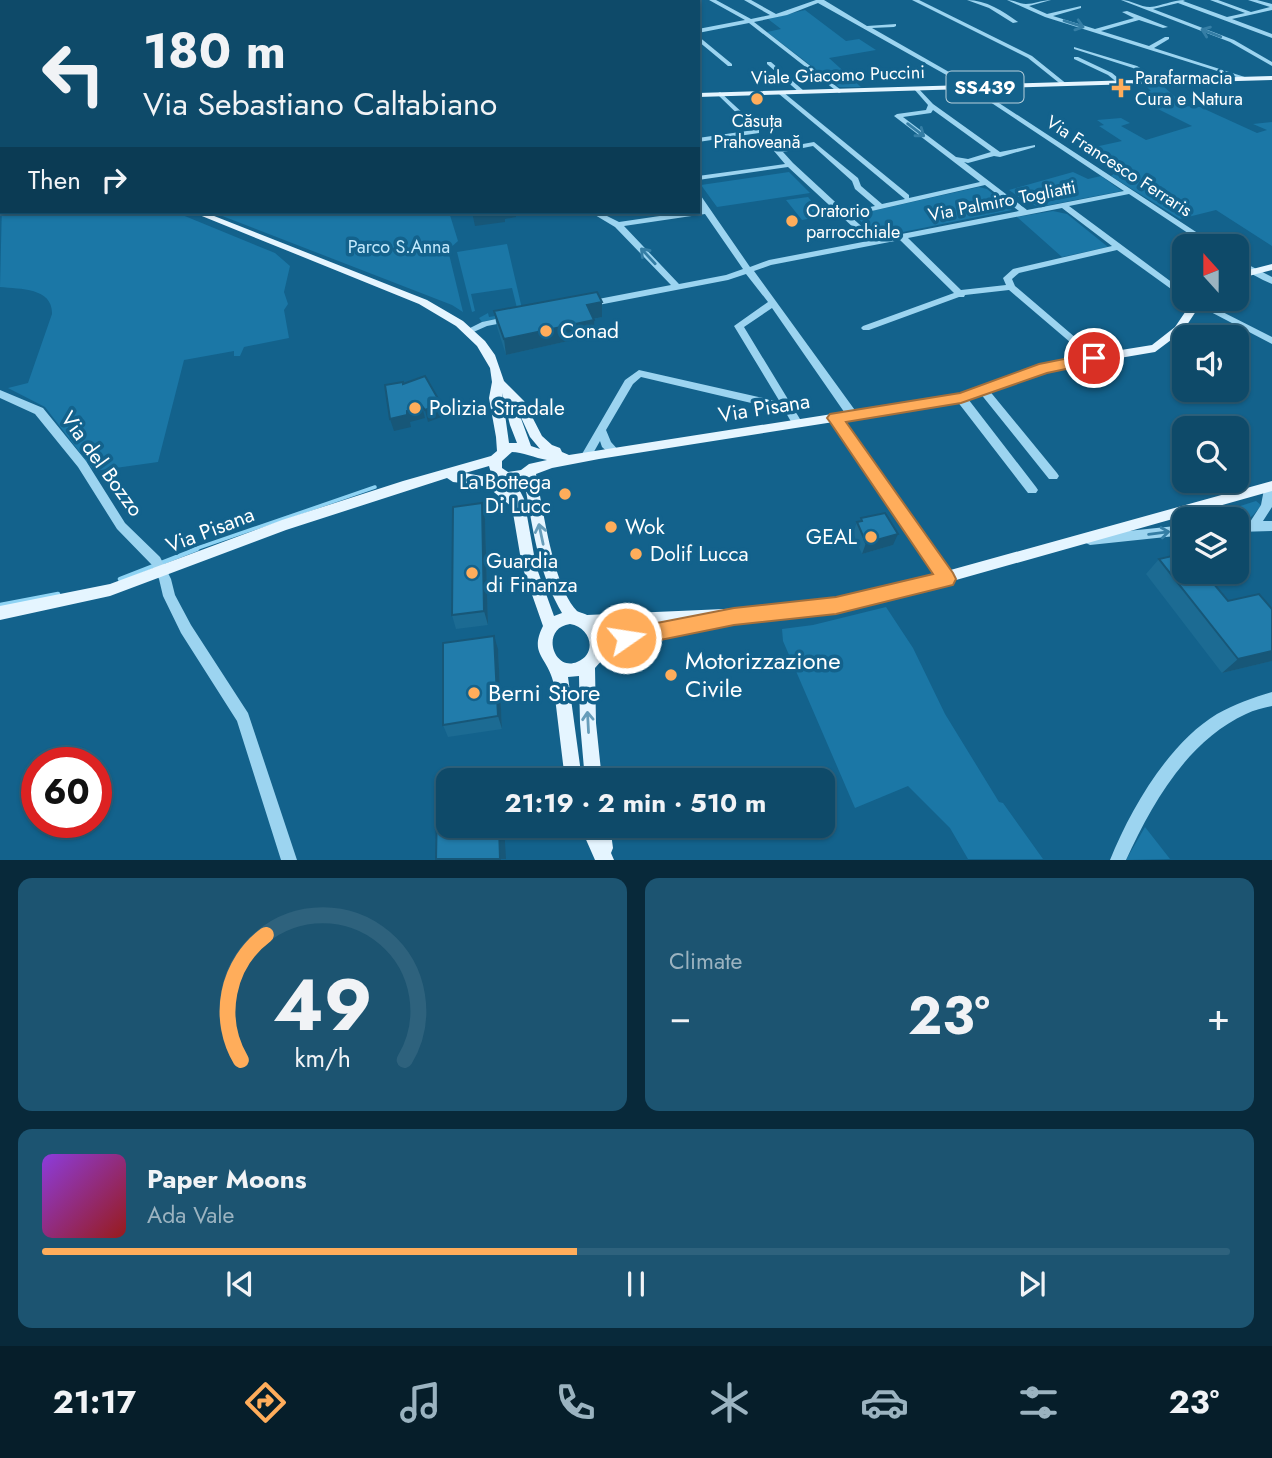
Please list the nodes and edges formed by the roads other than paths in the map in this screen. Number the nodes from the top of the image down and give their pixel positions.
1 (395, 0) edge
2 (404, 0) edge
3 (747, 0) edge
4 (820, 0) edge
5 (915, 0) edge
6 (970, 0) edge
7 (1048, 0) edge
8 (1124, 0) edge
9 (1251, 0) edge
10 (710, 1) edge
11 (1013, 1) edge
12 (1180, 1) edge
13 (1219, 1) edge
14 (1024, 6) junction
15 (991, 7) junction
16 (1079, 7) dead end
17 (1272, 7) edge
18 (1147, 9) junction
19 (1125, 12) dead end
20 (1251, 14) junction
21 (775, 16) junction
22 (1047, 16) junction
23 (1139, 18) junction
24 (1227, 19) junction
25 (750, 21) junction
26 (1015, 22) dead end
27 (700, 23) edge
28 (894, 24) dead end
29 (869, 27) junction
30 (1165, 27) dead end
31 (710, 29) junction
32 (700, 31) edge
33 (1096, 31) junction
34 (1270, 34) edge
35 (1167, 38) dead end
36 (700, 40) edge
37 (1076, 48) dead end
38 (1150, 48) junction
39 (1076, 58) dead end
40 (769, 63) dead end
41 (1272, 64) edge
42 (730, 65) dead end
43 (1272, 78) edge
44 (1248, 79) junction
45 (1160, 82) junction
46 (1121, 83) junction
47 (1065, 85) junction
48 (971, 87) junction
49 (917, 89) junction
50 (839, 91) junction
51 (802, 92) junction
52 (781, 93) junction
53 (720, 94) junction
54 (700, 95) edge
55 (931, 105) junction
56 (926, 113) junction
57 (950, 118) junction
58 (700, 140) edge
59 (1033, 146) dead end
60 (997, 155) junction
61 (790, 165) junction
62 (968, 165) junction
63 (700, 178) edge
64 (985, 183) junction
65 (1129, 192) junction
66 (906, 197) dead end
67 (700, 201) edge
68 (1063, 205) junction
69 (881, 207) junction
70 (707, 211) junction
71 (700, 212) edge
72 (1025, 212) junction
73 (202, 214) edge
74 (598, 214) edge
75 (688, 214) edge
76 (845, 215) junction
77 (618, 225) junction
78 (1195, 234) edge
79 (902, 237) junction
80 (874, 242) junction
81 (1118, 247) junction
82 (1272, 267) edge
83 (1250, 268) edge
84 (748, 269) junction
85 (1255, 271) junction
86 (1250, 272) edge
87 (1272, 281) edge
88 (1009, 283) junction
89 (1172, 286) edge
90 (677, 288) junction
91 (961, 295) junction
92 (773, 303) junction
93 (581, 306) edge
94 (1188, 312) edge
95 (1218, 312) edge
96 (526, 316) edge
97 (866, 328) dead end
98 (469, 331) junction
99 (1272, 341) edge
100 (1094, 358) junction
101 (498, 382) junction
102 (984, 391) junction
103 (508, 393) junction
104 (0, 394) edge
105 (961, 398) junction
106 (789, 408) junction
107 (853, 416) junction
108 (835, 418) junction
109 (798, 424) junction
110 (602, 431) junction
111 (529, 450) junction
112 (615, 452) junction
113 (593, 454) junction
114 (499, 455) junction
115 (530, 471) junction
116 (504, 476) junction
117 (1053, 476) dead end
118 (453, 477) junction
119 (433, 478) junction
120 (1271, 487) edge
121 (1032, 490) dead end
122 (1217, 507) edge
123 (519, 511) junction
124 (1172, 520) edge
125 (1249, 526) edge
126 (1254, 526) junction
127 (1272, 526) edge
128 (1172, 531) edge
129 (1084, 540) junction
130 (159, 567) junction
131 (946, 579) junction
132 (0, 613) edge
133 (734, 617) junction
134 (580, 621) junction
135 (551, 628) junction
136 (591, 660) junction
137 (556, 667) junction
138 (1272, 699) edge
139 (571, 768) edge
140 (592, 768) edge
141 (595, 838) edge
142 (602, 838) edge
143 (289, 859) edge
144 (605, 859) edge
145 (1118, 859) edge

1 - 2 street
3 - 21 street
4 - 21 street
4 - 29 street, Via Francesco Ferraris
5 - 47 street
6 - 15 street
7 - 14 street
8 - 18 street
9 - 17 street
10 - 25 street
11 - 14 street
11 - 15 street
12 - 18 street
12 - 24 street
13 - 20 street
14 - 22 street
15 - 26 street
16 - 22 street
17 - 20 street
41 -> 18 street
19 - 23 street
20 - 24 street
21 - 25 street
22 -> 33 street
23 - 30 street
23 - 33 street
24 - 34 street
25 - 31 street
25 - 50 street
27 - 31 street
28 - 29 street
29 - 48 street, Via Francesco Ferraris
31 - 32 street
33 - 38 street
35 - 38 street
36 - 42 street
37 - 45 street
38 - 44 street
39 - 46 street
40 - 51 street
43 - 44 main road, Viale Giacomo Puccini / SS439
44 - 45 main road, Viale Giacomo Puccini / SS439
45 - 46 main road, Viale Giacomo Puccini / SS439
46 - 47 main road, Viale Giacomo Puccini / SS439
47 - 48 main road, Viale Giacomo Puccini / SS439
48 - 49 main road, Viale Giacomo Puccini / SS439
48 - 65 street, Via Francesco Ferraris
49 - 50 main road, Viale Giacomo Puccini / SS439
49 - 55 street
50 - 51 main road, Viale Giacomo Puccini / SS439
51 - 52 main road, Viale Giacomo Puccini / SS439
52 - 53 main road, Viale Giacomo Puccini / SS439
52 - 66 street
53 - 54 main road, Viale Giacomo Puccini / SS439
53 - 58 street
55 - 56 street
55 - 57 street
56 - 57 street
56 -> 62 street
57 - 60 street
59 - 60 street
60 - 62 street
61 - 63 street
61 - 69 street
61 - 76 street
62 - 64 street
64 - 69 street
64 - 72 street
65 - 68 street, Via Palmiro Togliatti
65 - 78 street, Via Francesco Ferraris
67 - 70 street
68 - 72 street, Via Palmiro Togliatti
68 - 81 street
69 - 76 street
70 - 71 street
70 - 84 street
72 - 79 street, Via Palmiro Togliatti
73 - 98 main road
74 - 77 street
75 - 77 street
76 - 80 street
90 -> 77 street
79 - 80 street, Via Palmiro Togliatti
79 - 91 street
80 - 84 street, Via Palmiro Togliatti
81 - 88 street
81 - 89 street
82 - 85 main road
83 - 85 street
84 - 90 street, Via Palmiro Togliatti
84 - 92 street
85 - 86 main road
85 - 87 street
88 - 91 street
88 - 100 street
90 - 93 street, Via Palmiro Togliatti
91 - 97 street
92 - 106 street
92 - 107 street
94 - 100 main road, Via Pisana
95 - 99 street
96 - 98 street
98 - 101 main road
100 - 102 main road, Via Pisana
101 - 103 main road
101 - 114 main road
102 - 105 main road, Via Pisana
102 - 117 street
103 - 111 main road
103 - 113 main road
104 - 130 street, Via del Bozzo
105 - 107 main road, Via Pisana
105 - 121 street
106 - 109 street
106 - 110 street
107 - 108 main road, Via Pisana
108 - 109 main road, Via Pisana
108 - 131 street
109 - 112 main road, Via Pisana
110 - 112 street
110 - 113 street
111 - 113 main road, Via Pisana
111 - 114 main road, Via Pisana
111 - 115 main road
112 - 113 main road, Via Pisana
113 - 115 main road, Via Pisana
114 - 116 main road
114 - 119 main road, Via Pisana
115 - 116 main road, Via Pisana
134 -> 115 main road
116 - 118 main road, Via Pisana
116 - 123 main road
118 - 119 main road, Via Pisana
118 - 123 main road
119 - 130 main road, Via Pisana
120 - 122 main road
120 - 126 street
123 - 135 main road
124 - 129 main road
125 - 126 street
126 - 127 street
129 -> 128 street
129 - 131 main road
130 - 132 main road, Via Pisana
130 - 143 street
131 - 133 main road
133 - 134 main road
133 - 136 main road
134 - 135 main road
134 - 136 main road
135 - 137 main road
136 - 137 main road
140 -> 136 main road
137 - 139 main road
138 - 145 street
141 - 144 main road
142 - 144 main road

